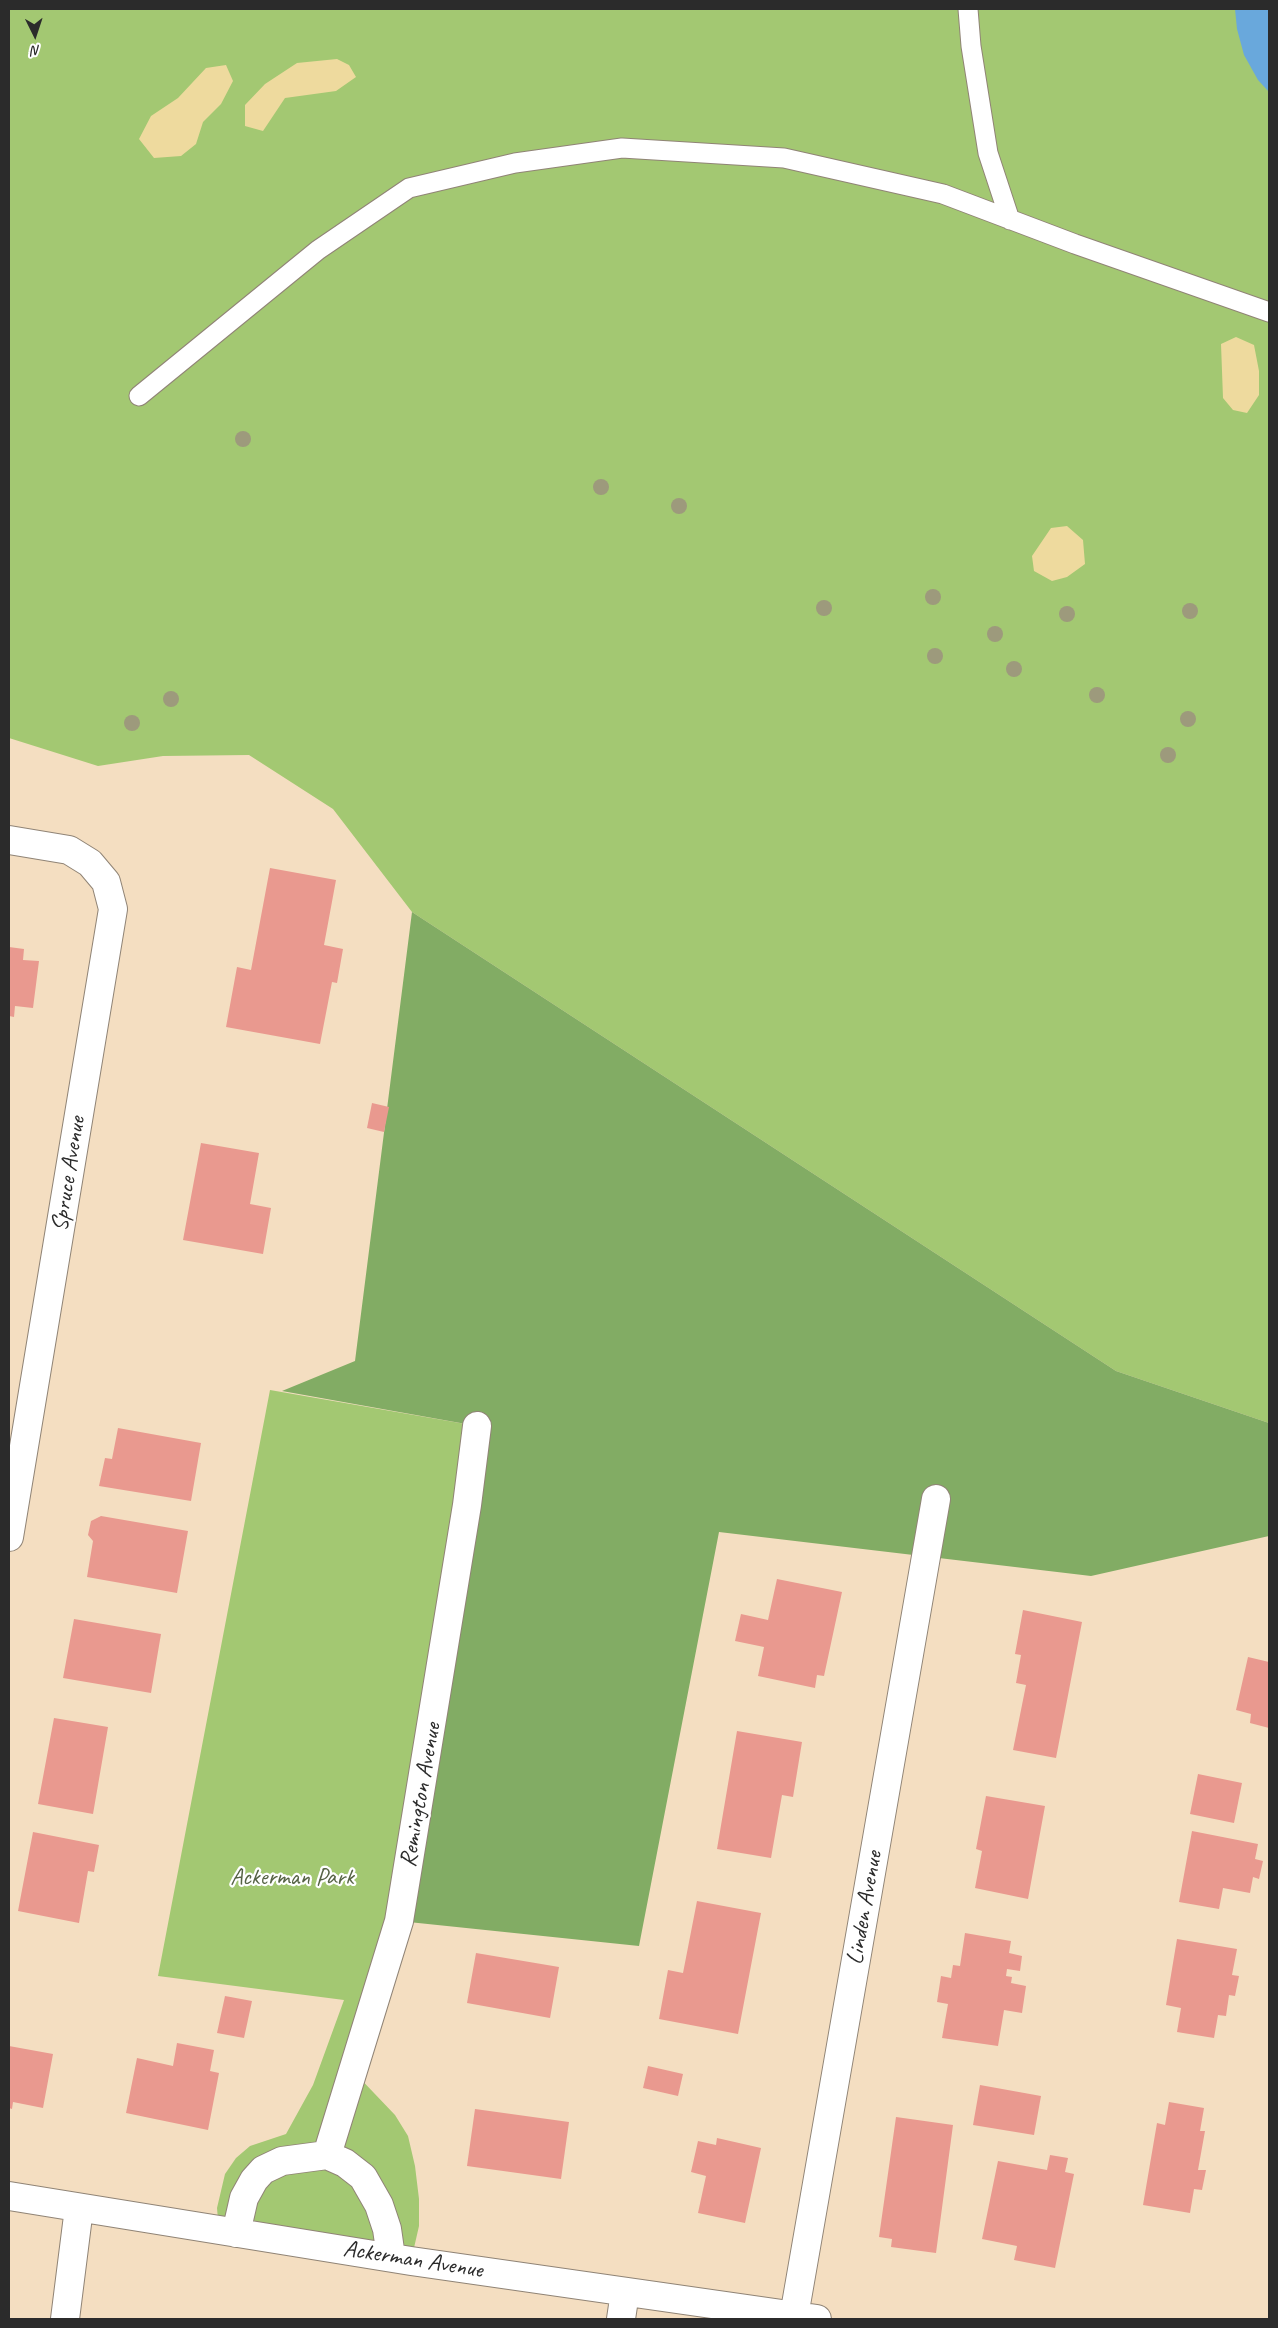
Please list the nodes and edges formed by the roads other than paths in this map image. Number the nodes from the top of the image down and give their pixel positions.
1 (968, 9) edge
2 (1010, 220) junction
3 (1269, 312) edge
4 (138, 396) dead end
5 (9, 840) edge
6 (477, 1426) dead end
7 (936, 1499) dead end
8 (9, 1537) edge
9 (327, 2155) junction
10 (9, 2196) edge
11 (79, 2208) junction
12 (236, 2233) junction
13 (391, 2257) junction
14 (625, 2292) junction
15 (806, 2318) edge
16 (65, 2319) edge
17 (621, 2319) edge

1 - 2 lane
2 - 3 lane
2 - 4 lane
5 - 8 street, Spruce Avenue
6 - 9 street, Remington Avenue
7 - 15 street, Linden Avenue
9 - 12 street
9 - 13 street
10 - 11 street, Ackerman Avenue
11 - 12 street, Ackerman Avenue
11 - 16 street
12 - 13 street, Ackerman Avenue
13 - 14 street, Ackerman Avenue
14 - 15 street, Ackerman Avenue
14 - 17 street

